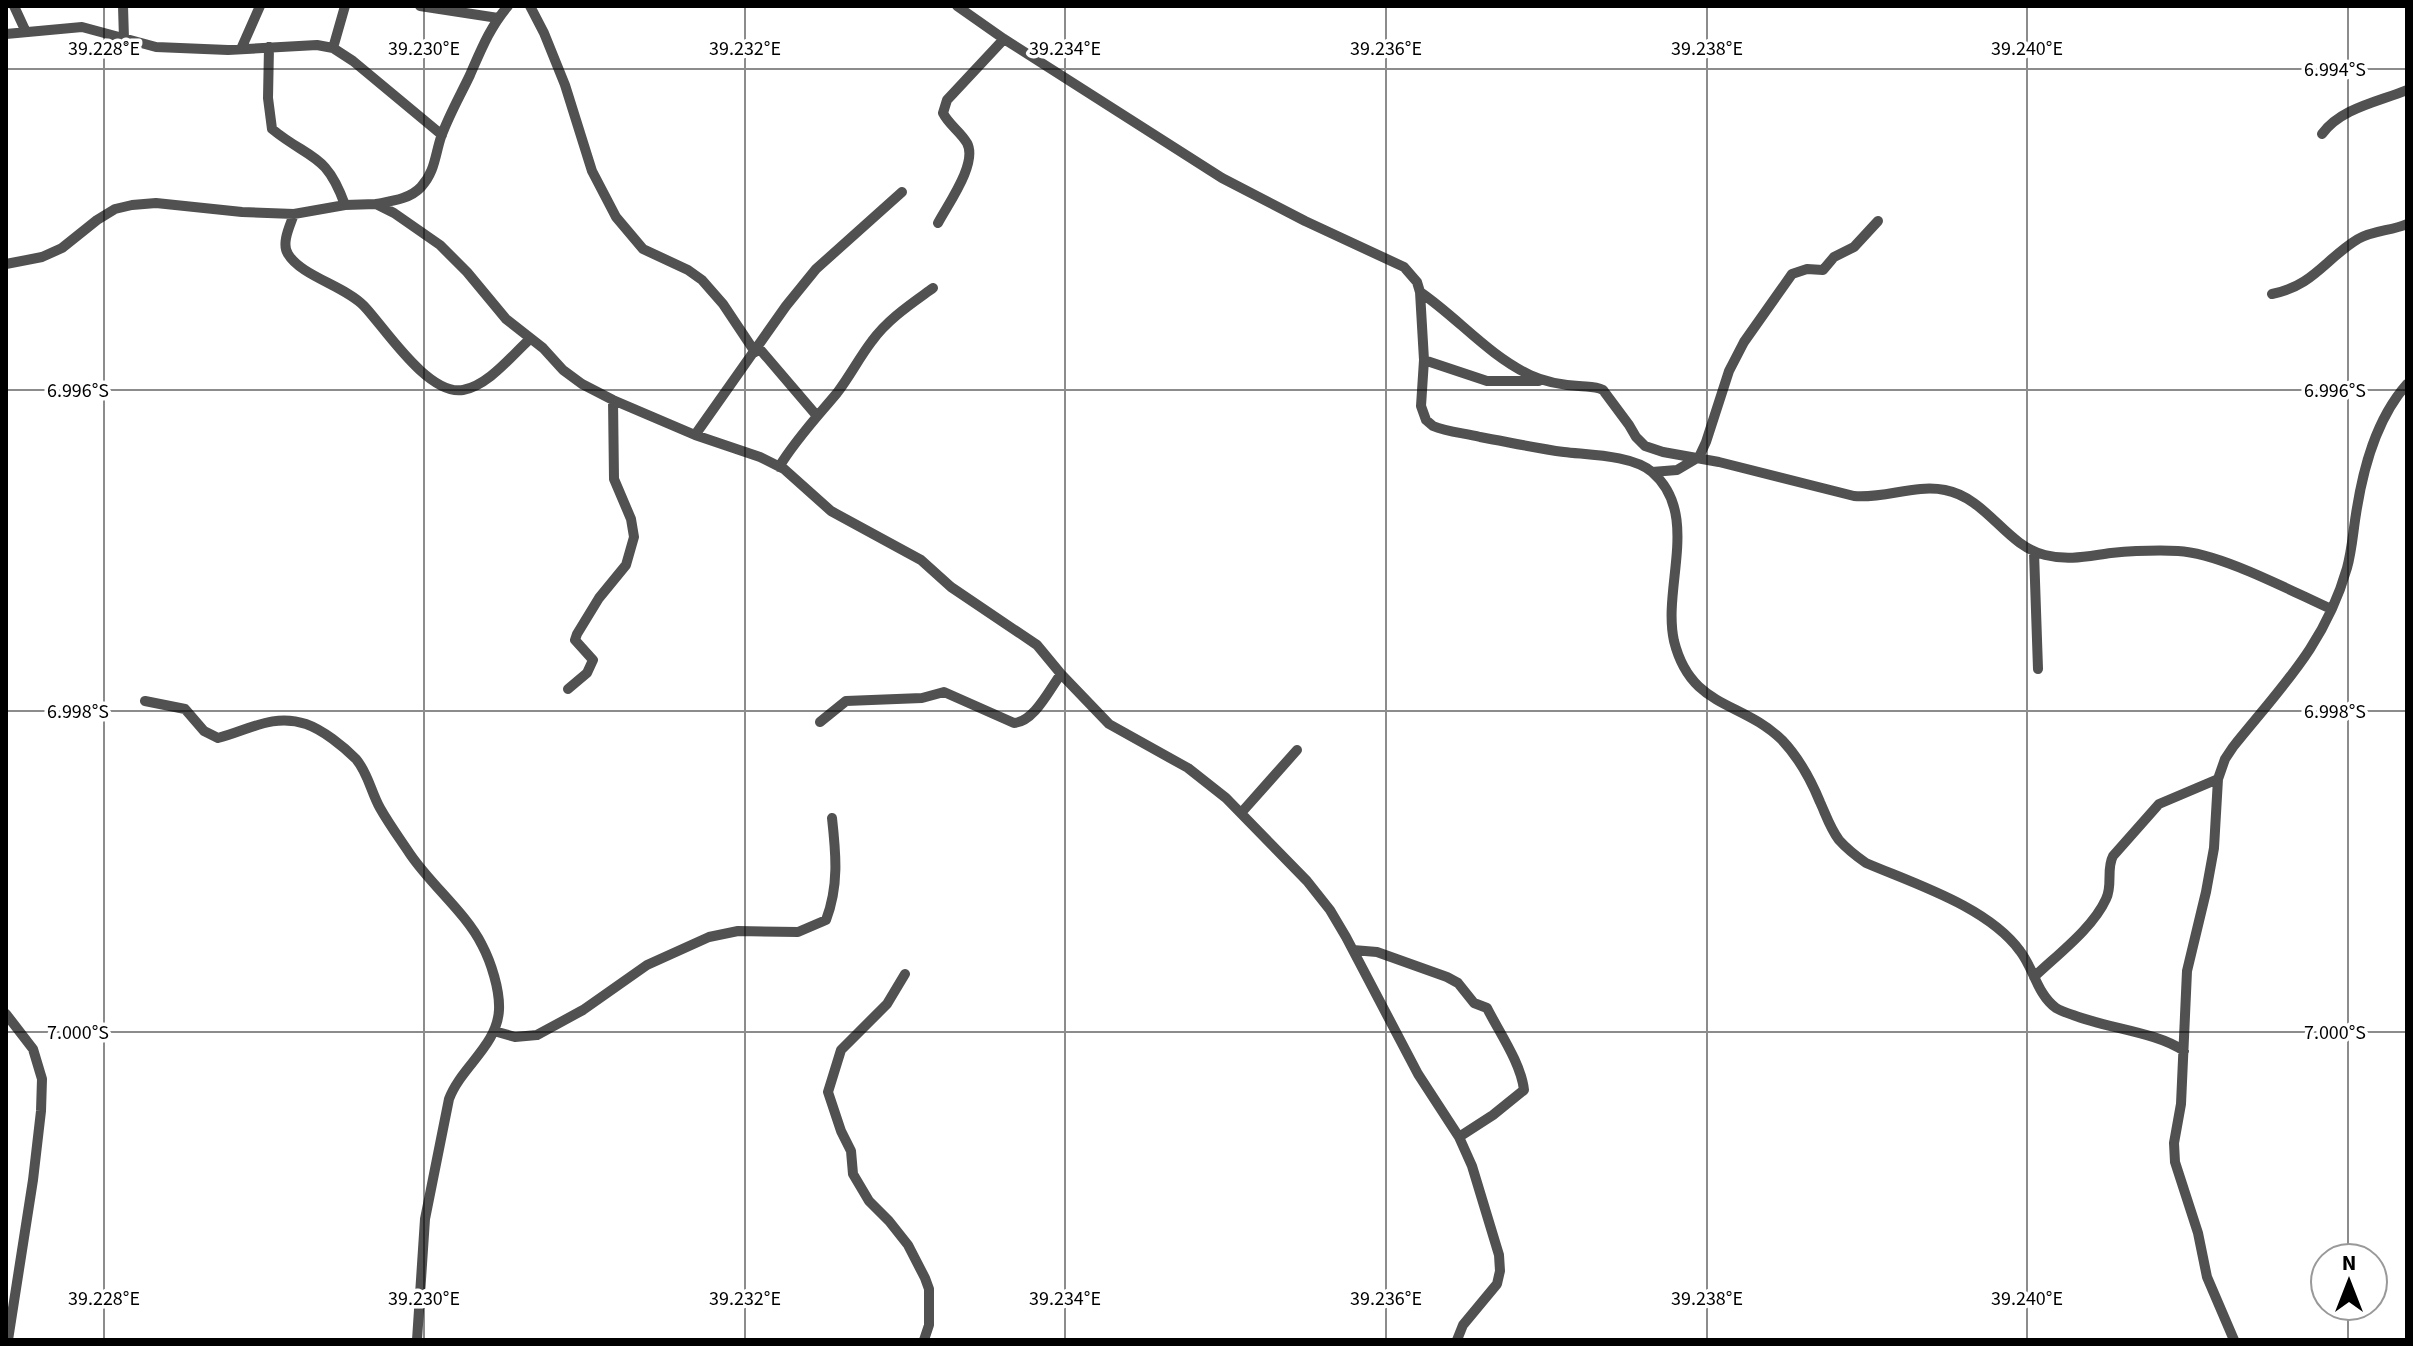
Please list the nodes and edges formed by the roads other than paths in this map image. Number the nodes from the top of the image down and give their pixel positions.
1 (14, 6) edge
2 (123, 6) edge
3 (260, 6) edge
4 (345, 6) edge
5 (420, 6) edge
6 (508, 6) edge
7 (530, 6) edge
8 (957, 6) edge
9 (498, 18) junction
10 (26, 32) junction
11 (6, 34) edge
12 (124, 39) junction
13 (1004, 39) junction
14 (269, 47) junction
15 (333, 48) junction
16 (241, 49) junction
17 (2407, 90) edge
18 (2322, 134) dead end
19 (442, 135) junction
20 (902, 192) dead end
21 (376, 204) junction
22 (345, 205) junction
23 (294, 214) junction
24 (1878, 221) dead end
25 (938, 223) dead end
26 (2407, 224) edge
27 (6, 264) edge
28 (933, 288) dead end
29 (1420, 292) junction
30 (2272, 294) dead end
31 (530, 339) junction
32 (756, 349) junction
33 (1424, 360) junction
34 (1545, 381) junction
35 (2407, 384) edge
36 (613, 400) junction
37 (817, 416) junction
38 (695, 435) junction
39 (1699, 457) junction
40 (779, 467) junction
41 (1652, 472) junction
42 (2034, 552) junction
43 (2331, 609) junction
44 (2038, 669) dead end
45 (1061, 674) junction
46 (568, 689) dead end
47 (145, 701) dead end
48 (820, 722) dead end
49 (1297, 750) dead end
50 (2218, 779) junction
51 (1241, 813) junction
52 (832, 818) dead end
53 (1353, 950) junction
54 (905, 974) dead end
55 (2034, 977) junction
56 (6, 1014) edge
57 (494, 1031) junction
58 (2183, 1031) junction
59 (2172, 1042) junction
60 (2184, 1051) junction
61 (1459, 1137) junction
62 (8, 1340) edge
63 (417, 1340) edge
64 (924, 1340) edge
65 (1457, 1340) edge
66 (2234, 1340) edge

1 - 10 street
2 - 12 street
3 - 16 street
4 - 15 street
5 - 9 street
6 - 9 street
7 - 32 street
8 - 13 street
9 - 19 street
10 - 11 street
10 - 12 street
12 - 16 street
13 - 25 street
13 - 29 street
14 - 15 street
14 - 16 street
14 - 22 street
15 - 19 street
17 - 18 street
19 - 21 street
20 - 32 street
21 - 22 street
21 - 31 street
22 - 23 street
23 - 27 street
23 - 31 street
24 - 39 street
26 - 30 street
28 - 37 street
29 - 33 street
29 - 34 street
31 - 36 street
32 - 37 street
32 - 38 street
33 - 34 street
33 - 41 street
34 - 39 street
35 - 43 street
36 - 38 street
36 - 46 street
37 - 40 street
38 - 40 street
39 - 41 street
39 - 42 street
40 - 45 street
41 - 55 street
42 - 43 street
42 - 44 street
43 - 50 street
45 - 48 street
45 - 51 street
47 - 57 street
49 - 51 street
50 - 55 street
50 - 58 street
51 - 53 street
52 - 57 street
53 - 61 street
53 - 61 street
54 - 64 street
55 - 59 street
56 - 62 street
57 - 63 street
58 - 59 street
58 - 60 street
59 - 60 street
60 - 66 street
61 - 65 street

